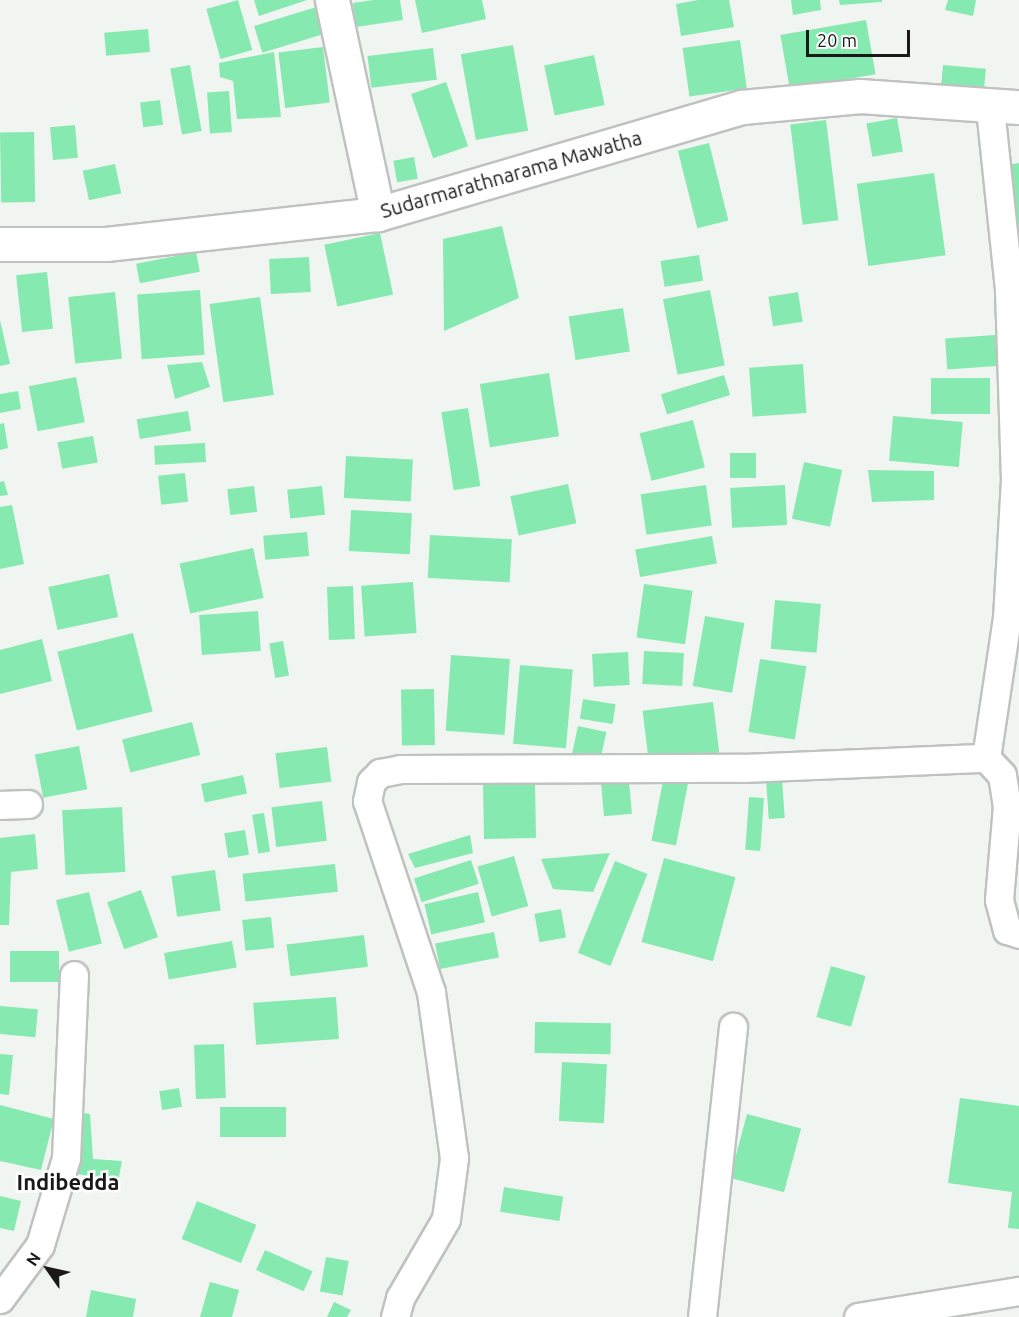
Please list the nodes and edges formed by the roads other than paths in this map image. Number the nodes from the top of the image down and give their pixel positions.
1 (332, 0) edge
2 (1005, 107) edge
3 (378, 214) junction
4 (0, 244) edge
5 (986, 758) junction
6 (28, 804) dead end
7 (0, 806) edge
8 (1019, 934) edge
9 (74, 975) dead end
10 (733, 1027) dead end
11 (1019, 1291) edge
12 (0, 1299) edge
13 (395, 1317) edge
14 (702, 1317) edge
15 (858, 1317) edge

1 - 3 street
2 - 3 street, Sudarmarathnarama Mawatha
2 - 5 street
3 - 4 street, Sudarmarathnarama Mawatha
5 - 8 street
5 - 13 street
6 - 7 street
9 - 12 street
10 - 14 street
11 - 15 street

